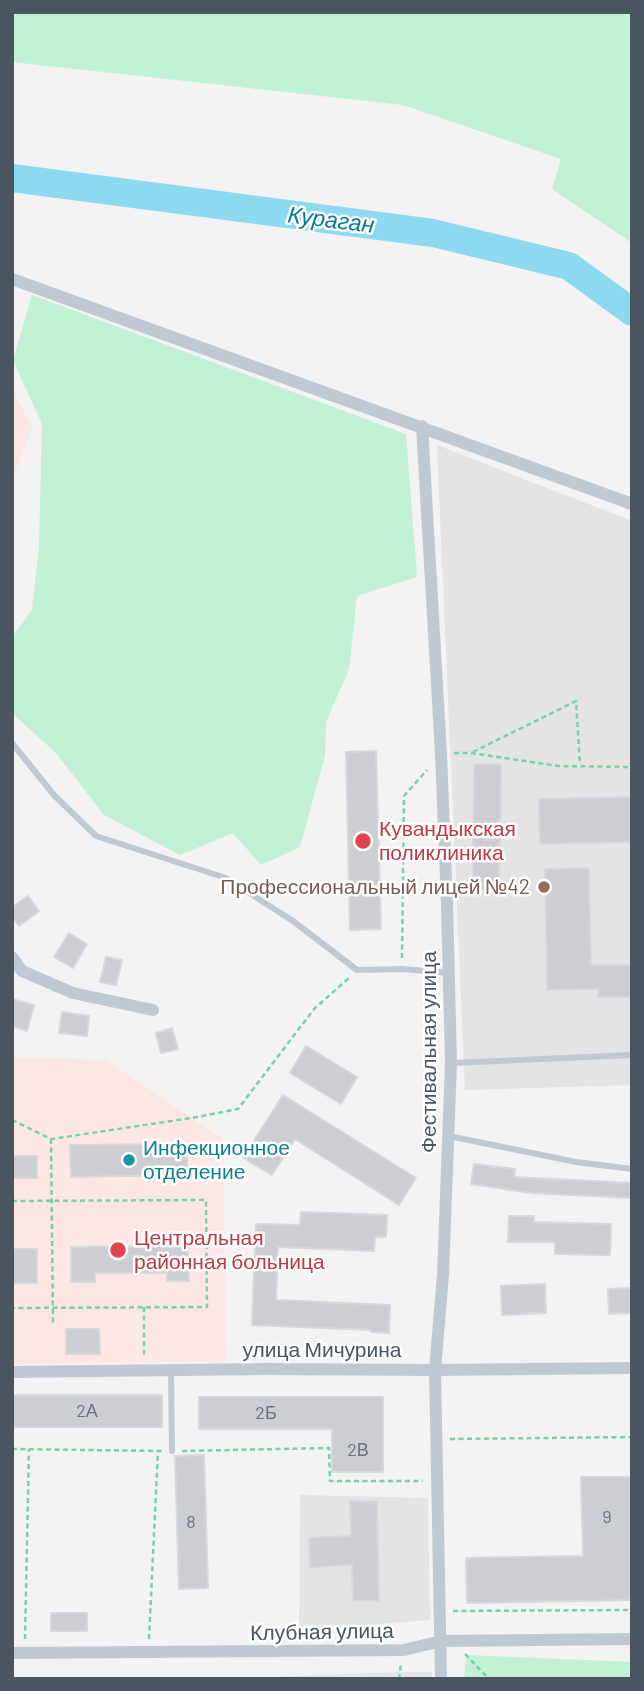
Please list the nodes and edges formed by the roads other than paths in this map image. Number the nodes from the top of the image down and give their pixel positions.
1 (12, 279) edge
2 (422, 426) junction
3 (632, 504) edge
4 (12, 743) edge
5 (12, 957) edge
6 (448, 973) junction
7 (153, 1010) dead end
8 (632, 1055) edge
9 (451, 1063) junction
10 (449, 1136) junction
11 (632, 1169) edge
12 (632, 1368) edge
13 (171, 1370) junction
14 (435, 1370) junction
15 (12, 1372) edge
16 (172, 1451) road end
17 (632, 1639) edge
18 (440, 1641) junction
19 (19, 1653) edge
20 (441, 1679) edge

1 - 2 street
2 - 3 street
2 - 6 street, Фестивальная улица
4 - 6 lane
5 - 7 street
6 - 9 street, Фестивальная улица
8 - 9 lane
9 - 10 street, Фестивальная улица
10 - 11 lane
10 - 14 street, Фестивальная улица
12 - 14 street, улица Мичурина
13 - 14 street, улица Мичурина
13 - 15 street, улица Мичурина
13 - 16 lane
14 - 18 street, Фестивальная улица
17 - 18 street, Клубная улица
18 - 19 street, Клубная улица
18 - 20 street, Фестивальная улица

